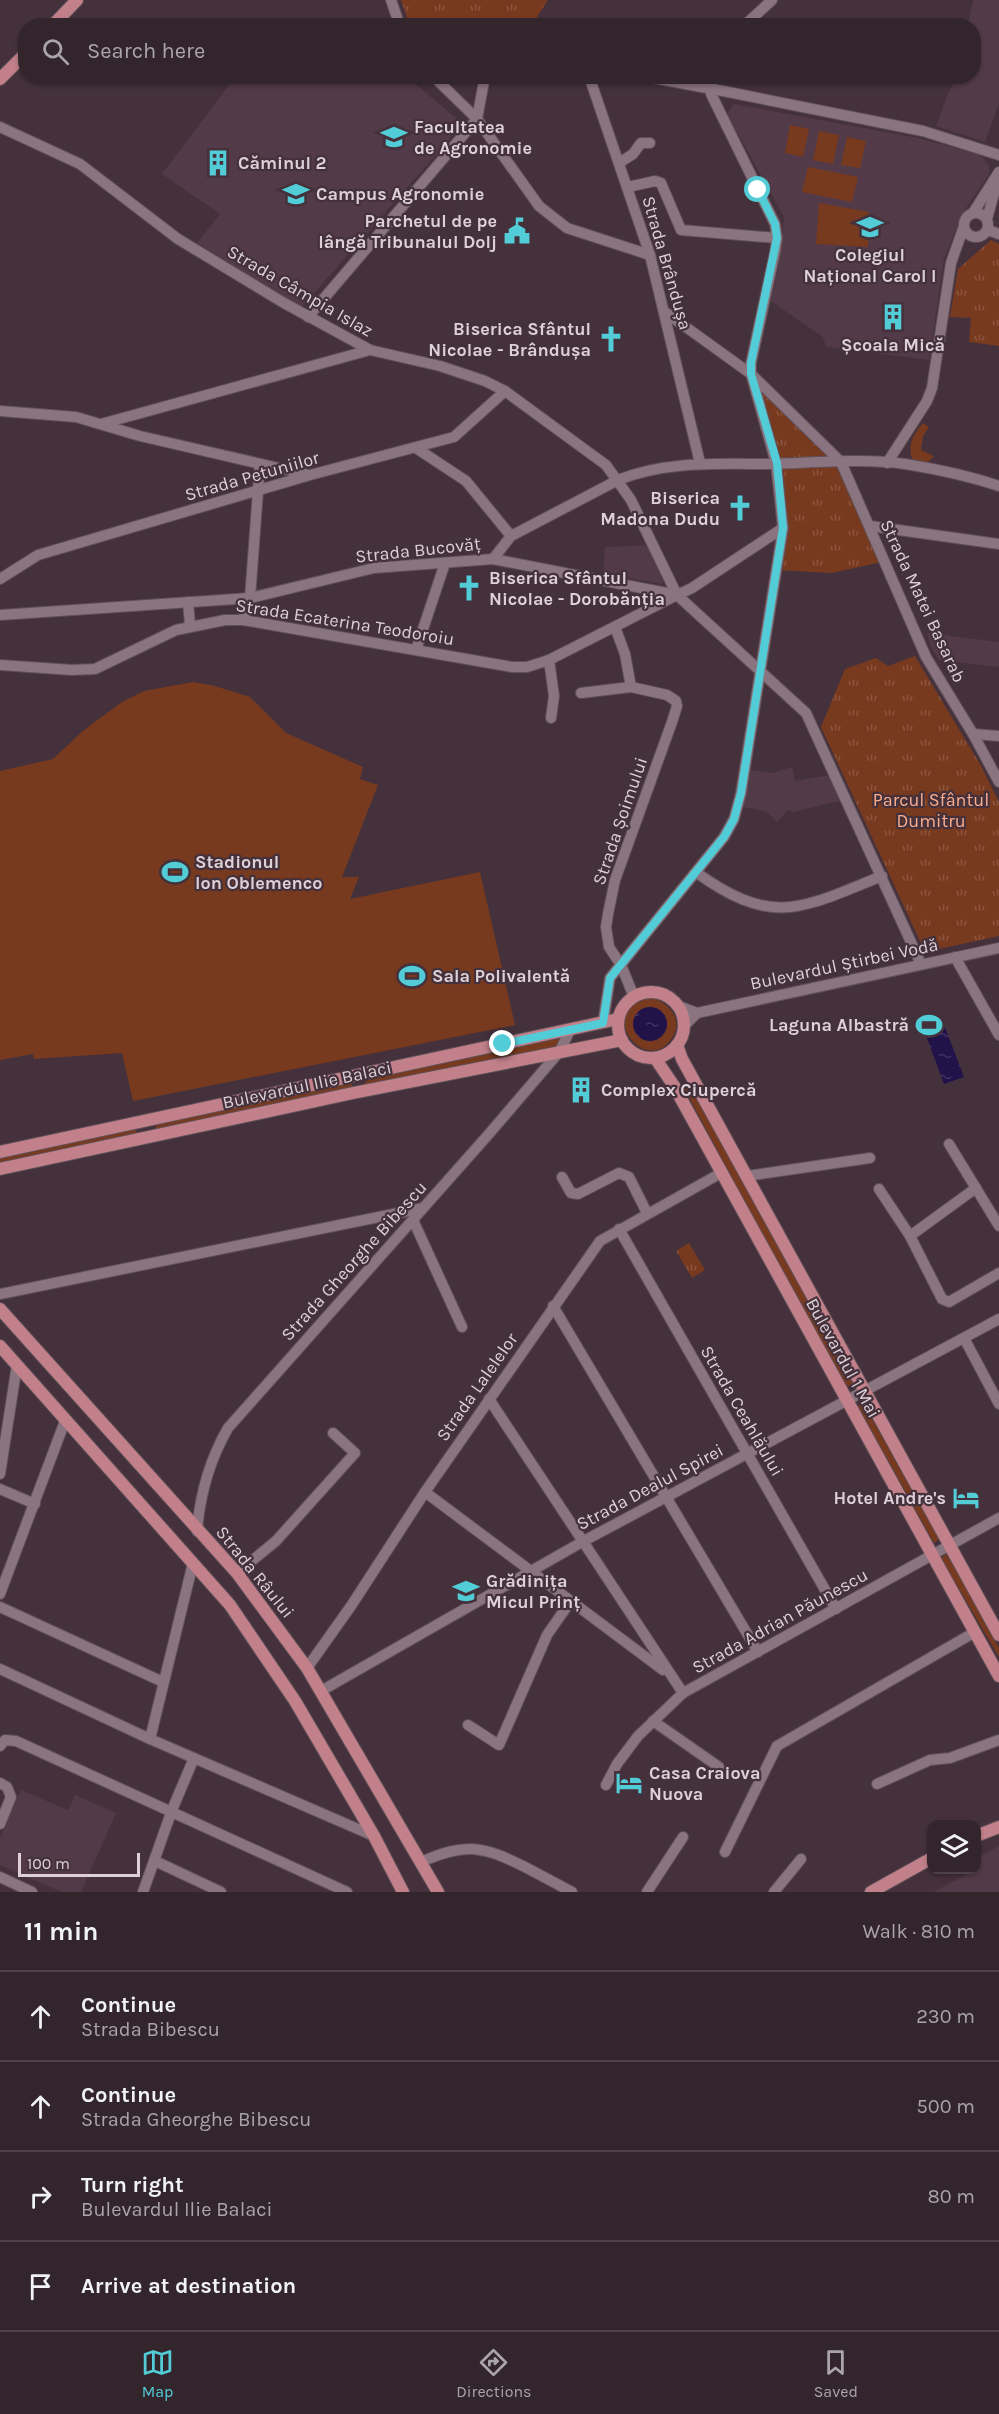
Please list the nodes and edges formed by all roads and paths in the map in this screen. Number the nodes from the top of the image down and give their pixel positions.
1 (77, 0) edge
2 (391, 0) edge
3 (772, 0) edge
4 (60, 18) edge
5 (397, 18) edge
6 (753, 18) edge
7 (18, 61) edge
8 (0, 79) edge
9 (441, 84) edge
10 (484, 84) edge
11 (592, 84) edge
12 (688, 84) edge
13 (711, 84) edge
14 (710, 88) junction
15 (477, 119) junction
16 (0, 127) edge
17 (650, 143) dead end
18 (999, 155) edge
19 (619, 163) junction
20 (999, 173) edge
21 (628, 186) junction
22 (973, 213) junction
23 (987, 224) junction
24 (964, 226) junction
25 (999, 234) edge
26 (973, 237) junction
27 (777, 238) junction
28 (650, 255) junction
29 (951, 263) junction
30 (665, 312) junction
31 (308, 317) junction
32 (370, 350) junction
33 (751, 374) junction
34 (505, 391) junction
35 (0, 411) edge
36 (100, 424) junction
37 (416, 448) junction
38 (841, 462) junction
39 (699, 463) junction
40 (777, 463) junction
41 (887, 463) junction
42 (260, 464) junction
43 (310, 475) junction
44 (618, 480) junction
45 (999, 486) edge
46 (259, 491) junction
47 (870, 526) junction
48 (783, 528) junction
49 (511, 536) junction
50 (999, 544) edge
51 (493, 559) junction
52 (445, 563) junction
53 (0, 579) edge
54 (677, 595) junction
55 (250, 598) junction
56 (188, 602) junction
57 (0, 615) edge
58 (243, 620) junction
59 (190, 625) junction
60 (615, 627) junction
61 (416, 650) junction
62 (549, 660) junction
63 (0, 665) edge
64 (761, 673) junction
65 (631, 687) junction
66 (581, 693) dead end
67 (550, 718) dead end
68 (973, 734) junction
69 (999, 736) edge
70 (999, 782) edge
71 (696, 873) junction
72 (882, 876) junction
73 (999, 948) edge
74 (955, 957) junction
75 (921, 964) junction
76 (621, 965) junction
77 (634, 997) junction
78 (676, 1005) junction
79 (697, 1013) junction
80 (618, 1019) junction
81 (603, 1023) junction
82 (683, 1027) junction
83 (570, 1030) junction
84 (999, 1035) edge
85 (622, 1040) junction
86 (677, 1045) junction
87 (573, 1049) junction
88 (560, 1051) junction
89 (655, 1058) junction
90 (350, 1078) junction
91 (353, 1093) junction
92 (949, 1144) dead end
93 (0, 1152) edge
94 (870, 1158) dead end
95 (0, 1169) edge
96 (721, 1173) junction
97 (747, 1176) junction
98 (562, 1177) dead end
99 (976, 1188) junction
100 (879, 1190) dead end
101 (424, 1208) junction
102 (647, 1213) junction
103 (413, 1220) junction
104 (999, 1226) edge
105 (619, 1229) junction
106 (910, 1236) junction
107 (999, 1273) edge
108 (0, 1294) edge
109 (553, 1306) junction
110 (0, 1308) edge
111 (999, 1319) edge
112 (462, 1327) dead end
113 (963, 1338) junction
114 (0, 1346) edge
115 (17, 1365) junction
116 (866, 1392) junction
117 (489, 1399) junction
118 (846, 1402) junction
119 (999, 1404) edge
120 (65, 1421) junction
121 (333, 1432) dead end
122 (748, 1454) junction
123 (0, 1473) edge
124 (0, 1489) edge
125 (424, 1492) junction
126 (668, 1497) junction
127 (34, 1504) junction
128 (999, 1518) edge
129 (197, 1530) junction
130 (582, 1542) junction
131 (950, 1545) junction
132 (932, 1555) junction
133 (193, 1563) junction
134 (530, 1570) junction
135 (237, 1573) junction
136 (0, 1594) edge
137 (570, 1602) junction
138 (0, 1607) edge
139 (836, 1609) junction
140 (975, 1632) junction
141 (999, 1635) edge
142 (758, 1652) junction
143 (307, 1668) junction
144 (0, 1669) edge
145 (670, 1676) junction
146 (999, 1676) edge
147 (164, 1682) junction
148 (321, 1691) junction
149 (683, 1693) junction
150 (653, 1721) junction
151 (468, 1725) dead end
152 (150, 1739) junction
153 (999, 1740) edge
154 (0, 1746) edge
155 (194, 1758) junction
156 (719, 1767) dead end
157 (0, 1783) edge
158 (877, 1784) dead end
159 (606, 1785) dead end
160 (172, 1810) junction
161 (0, 1824) edge
162 (374, 1836) junction
163 (683, 1837) dead end
164 (725, 1852) dead end
165 (801, 1859) dead end
166 (155, 1861) junction
167 (927, 1861) edge
168 (421, 1862) junction
169 (0, 1877) edge
170 (400, 1890) edge
171 (32, 1892) edge
172 (143, 1892) edge
173 (221, 1892) edge
174 (347, 1892) edge
175 (438, 1892) edge
176 (570, 1892) edge
177 (647, 1892) edge
178 (774, 1892) edge
179 (871, 1892) edge

1 - 4 main road
2 - 5 street
3 - 6 street
7 - 8 main road
9 - 15 street
10 - 15 street
11 - 19 street, Strada Brândușa
12 - 14 street
13 - 14 street
14 - 18 street
14 - 27 street
15 - 28 street
15 - 31 street
16 - 31 street, Strada Câmpia Islaz
17 - 19 street
19 - 21 street, Strada Brândușa
20 - 22 street
20 - 23 street
21 - 27 street
21 - 28 street, Strada Brândușa
22 - 23 street
22 - 24 street
23 - 25 street
23 - 26 street
24 - 26 street
24 - 29 street
26 - 29 street
27 - 33 street
28 - 30 street, Strada Brândușa
29 - 41 street
30 - 33 street
30 - 39 street, Strada Brândușa
31 - 32 street, Strada Câmpia Islaz
32 - 34 street, Strada Câmpia Islaz
32 - 36 street
33 - 38 street
33 - 40 street
34 - 37 street, Strada Petuniilor
34 - 44 street, Strada Câmpia Islaz
35 - 36 street
36 - 42 street
37 - 43 street, Strada Petuniilor
37 - 49 street
38 - 40 street
38 - 41 street
38 - 47 street, Strada Matei Basarab
39 - 40 street
39 - 44 street
40 - 48 street
41 - 45 street
42 - 43 street
42 - 46 street
43 - 46 street, Strada Petuniilor
44 - 49 street
44 - 54 street, Strada Câmpia Islaz
46 - 53 street, Strada Petuniilor
46 - 55 street
47 - 50 street
47 - 68 street, Strada Matei Basarab
48 - 54 street
48 - 64 street
49 - 51 street
51 - 52 street, Strada Bucovăț
51 - 54 street, Strada Bucovăț
52 - 55 street, Strada Bucovăț
52 - 61 street
54 - 60 street, Strada Ecaterina Teodoroiu
54 - 64 street, Strada Câmpia Islaz
55 - 56 street, Strada Bucovăț
55 - 58 street
56 - 57 street, Strada Bucovăț
56 - 59 street
58 - 59 street, Strada Ecaterina Teodoroiu
58 - 61 street, Strada Ecaterina Teodoroiu
59 - 63 street, Strada Ecaterina Teodoroiu
60 - 62 street, Strada Ecaterina Teodoroiu
60 - 65 street
61 - 62 street, Strada Ecaterina Teodoroiu
62 - 67 street
64 - 71 street
64 - 72 street, Strada Câmpia Islaz
65 - 66 street, Strada Șoimului
65 - 76 street, Strada Șoimului
68 - 69 street
68 - 70 street, Strada Matei Basarab
71 - 72 street
71 - 76 street
72 - 75 street, Strada Câmpia Islaz
73 - 74 street, Bulevardul Știrbei Vodă
74 - 75 street, Bulevardul Știrbei Vodă
74 - 84 street
75 - 79 street, Bulevardul Știrbei Vodă
76 - 77 street, Strada Șoimului
76 - 81 street
77 - 78 main road
77 - 80 main road
78 - 79 street
78 - 82 main road
79 - 82 street
80 - 81 main road, Bulevardul Ilie Balaci
80 - 85 main road
81 - 83 main road, Bulevardul Ilie Balaci
82 - 86 main road
83 - 87 main road
83 - 88 street, Strada Gheorghe Bibescu
83 - 90 main road, Bulevardul Ilie Balaci
85 - 87 main road, Bulevardul Ilie Balaci
85 - 89 main road
86 - 89 main road
86 - 97 main road, Bulevardul 1 Mai
87 - 88 main road, Bulevardul Ilie Balaci
88 - 91 main road, Bulevardul Ilie Balaci
88 - 101 street, Strada Gheorghe Bibescu
89 - 96 main road, Bulevardul 1 Mai
90 - 91 street
90 - 93 main road, Bulevardul Ilie Balaci
91 - 95 main road, Bulevardul Ilie Balaci
92 - 99 street
94 - 97 street
96 - 102 street, Strada Lalelelor
96 - 118 main road, Bulevardul 1 Mai
97 - 116 main road, Bulevardul 1 Mai
98 - 102 street
99 - 104 street
99 - 106 street
100 - 106 street
101 - 103 street, Strada Gheorghe Bibescu
101 - 108 street
102 - 105 street, Strada Lalelelor
103 - 112 street
103 - 129 street, Strada Gheorghe Bibescu
105 - 109 street, Strada Lalelelor
105 - 122 street, Strada Ceahlăului
106 - 107 street
109 - 117 street, Strada Lalelelor
109 - 126 street
110 - 129 main road, Strada Râului
111 - 113 street, Strada Dealul Spirei
113 - 116 street, Strada Dealul Spirei
113 - 119 street
114 - 115 main road
115 - 120 main road
115 - 123 street
116 - 118 street, Strada Dealul Spirei
116 - 131 main road, Bulevardul 1 Mai
117 - 125 street, Strada Lalelelor
117 - 130 street
118 - 122 street, Strada Dealul Spirei
118 - 132 main road, Bulevardul 1 Mai
120 - 127 street
120 - 133 main road
121 - 135 street
122 - 126 street, Strada Dealul Spirei
122 - 139 street, Strada Ceahlăului
124 - 127 street
125 - 134 street
125 - 143 street, Strada Lalelelor
126 - 130 street, Strada Dealul Spirei
126 - 142 street
127 - 136 street
128 - 131 street, Strada Adrian Păunescu
129 - 135 main road, Strada Râului
130 - 134 street, Strada Dealul Spirei
130 - 145 street
131 - 132 street, Strada Adrian Păunescu
131 - 141 main road, Bulevardul 1 Mai
132 - 139 street, Strada Adrian Păunescu
132 - 140 main road, Bulevardul 1 Mai
133 - 147 street
133 - 162 main road
134 - 137 street
134 - 148 street, Strada Dealul Spirei
135 - 143 main road, Strada Râului
137 - 145 street
137 - 151 street
138 - 147 street
139 - 142 street, Strada Adrian Păunescu
140 - 146 main road, Bulevardul 1 Mai
140 - 164 street
142 - 149 street, Strada Adrian Păunescu
143 - 148 main road, Strada Râului
144 - 152 street
145 - 149 street
147 - 152 street
148 - 168 main road, Strada Râului
149 - 150 street, Strada Adrian Păunescu
150 - 156 street
150 - 159 street, Strada Adrian Păunescu
152 - 155 street
153 - 158 street
154 - 160 street
155 - 160 street
155 - 162 street
157 - 161 street
160 - 166 street
160 - 174 street
162 - 170 main road
163 - 177 street
165 - 178 street
166 - 172 street
166 - 173 street
167 - 179 main road
168 - 175 main road, Strada Râului
168 - 176 street
169 - 171 street

